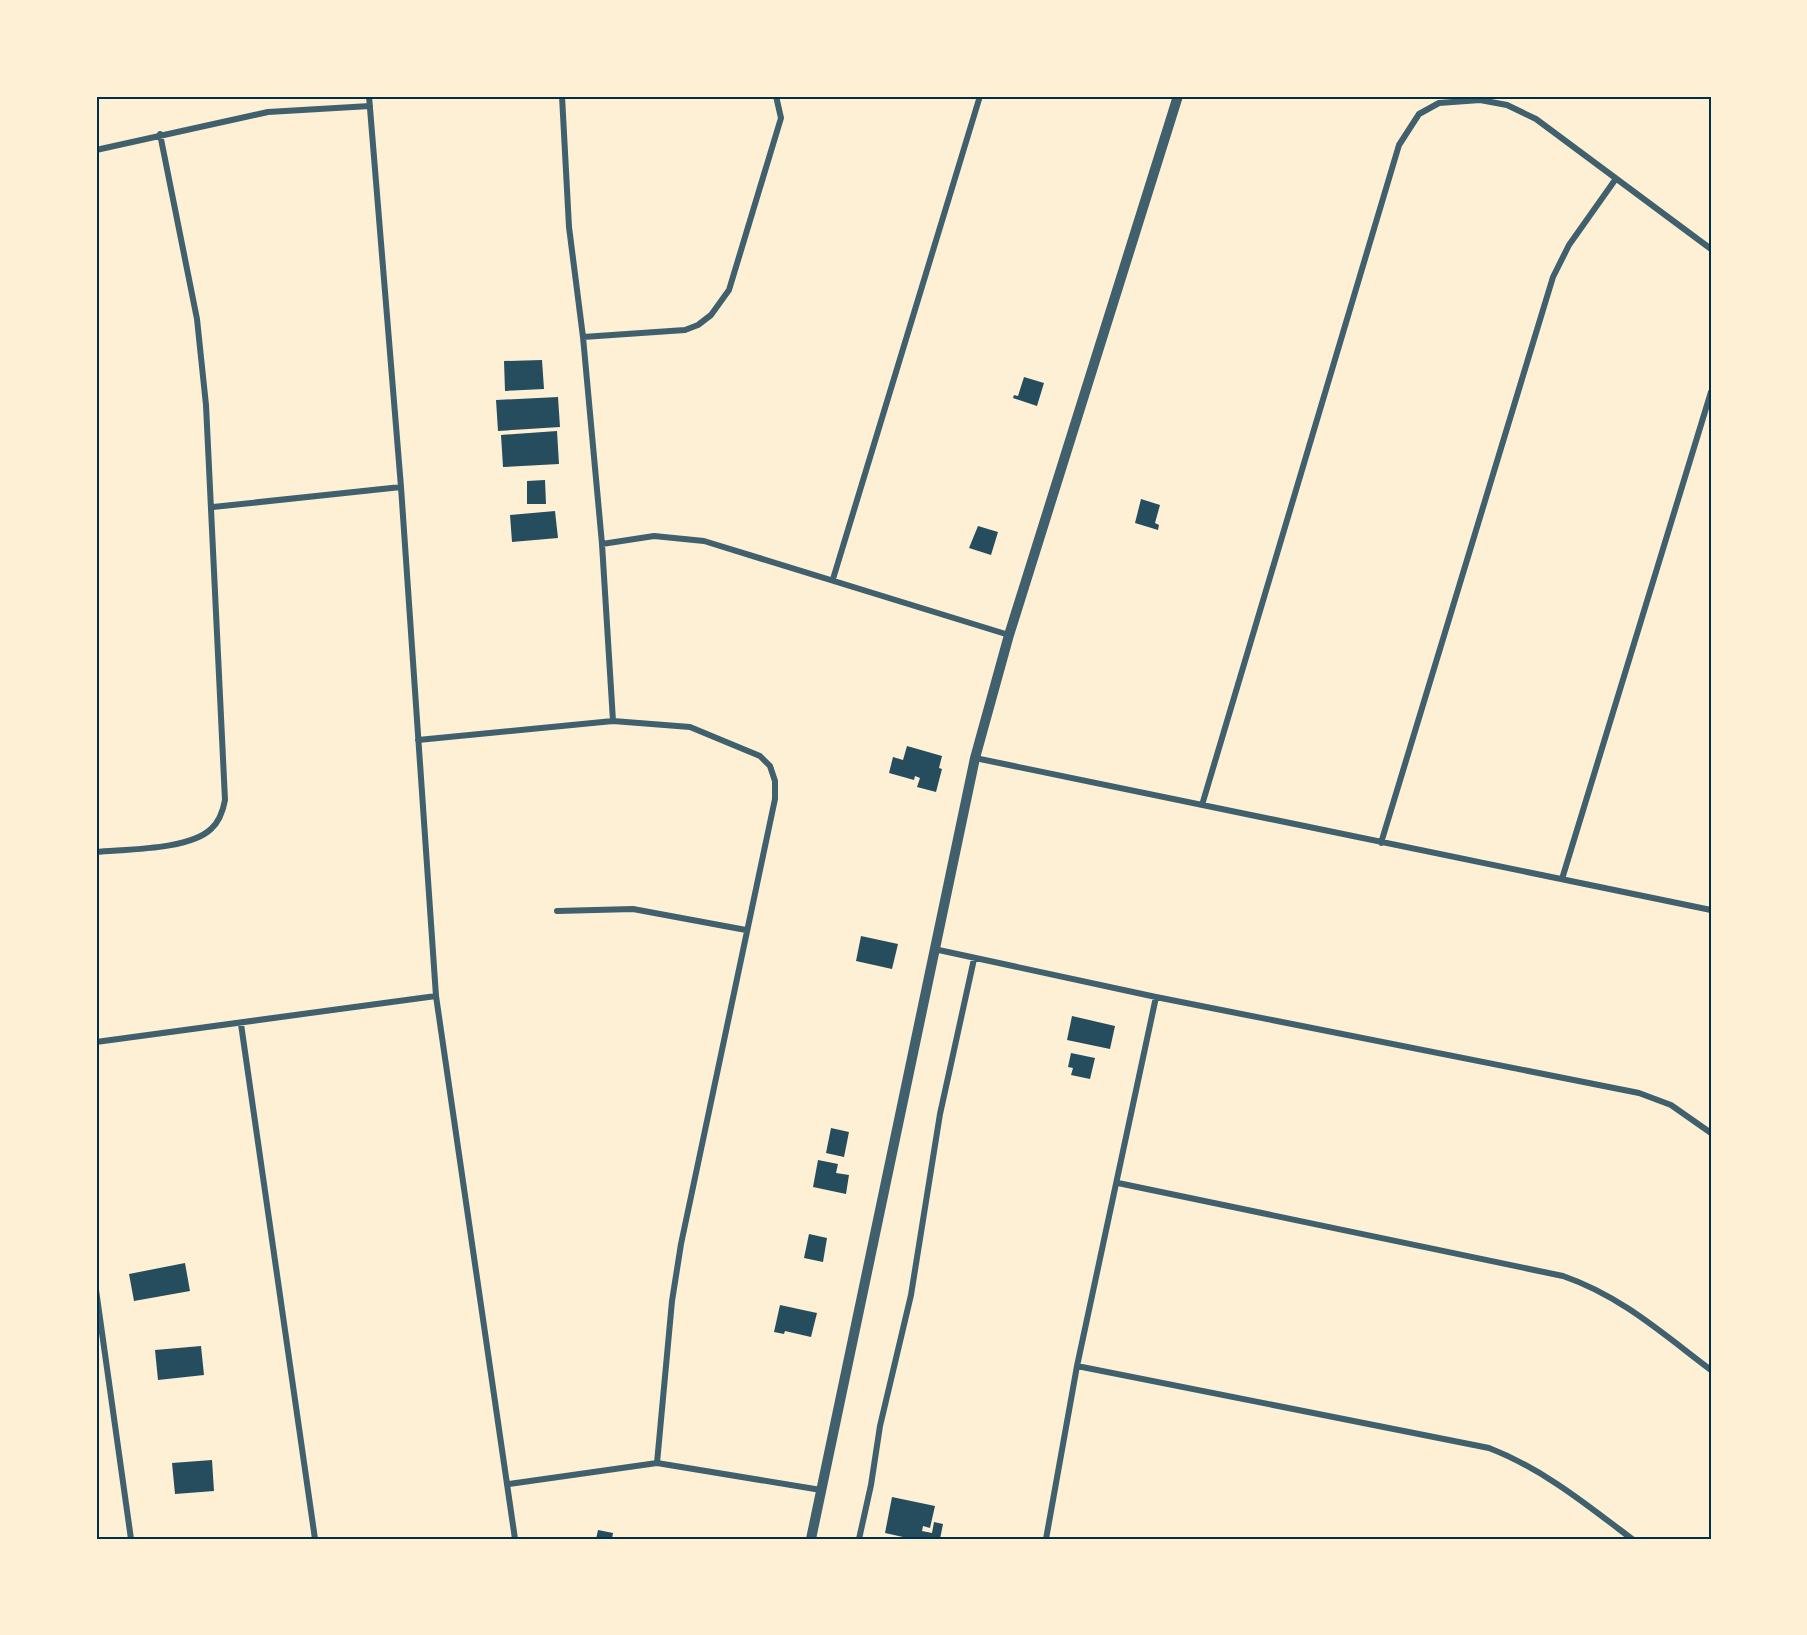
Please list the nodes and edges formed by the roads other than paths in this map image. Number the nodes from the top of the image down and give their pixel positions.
1 (369, 96) edge
2 (562, 96) edge
3 (776, 96) edge
4 (980, 96) edge
5 (1178, 96) edge
6 (370, 106) junction
7 (160, 134) junction
8 (96, 150) edge
9 (1615, 180) junction
10 (1711, 249) edge
11 (583, 337) junction
12 (1711, 392) edge
13 (401, 487) junction
14 (213, 507) junction
15 (602, 544) junction
16 (833, 579) junction
17 (1009, 635) junction
18 (613, 721) junction
19 (418, 741) junction
20 (975, 758) junction
21 (1202, 805) junction
22 (1381, 843) junction
23 (96, 852) edge
24 (1562, 879) junction
25 (1711, 910) edge
26 (557, 911) dead end
27 (746, 930) junction
28 (933, 949) junction
29 (974, 959) junction
30 (436, 996) junction
31 (1156, 997) junction
32 (241, 1024) junction
33 (96, 1042) edge
34 (1711, 1133) edge
35 (1118, 1183) junction
36 (96, 1290) edge
37 (1077, 1366) junction
38 (1711, 1370) edge
39 (657, 1463) junction
40 (509, 1484) junction
41 (822, 1490) junction
42 (131, 1539) edge
43 (315, 1539) edge
44 (515, 1539) edge
45 (811, 1539) edge
46 (860, 1539) edge
47 (1046, 1539) edge
48 (1632, 1539) edge

1 - 6 street
2 - 11 street
3 - 11 street
4 - 16 street
5 - 17 street
6 - 7 street
6 - 13 street
7 - 8 street
7 - 14 street
9 - 10 street
9 - 21 street
9 - 22 street
11 - 15 street
12 - 24 street
13 - 14 street
13 - 19 street
14 - 23 street
15 - 16 street
15 - 18 street
16 - 17 street
17 - 20 street
18 - 19 street
18 - 27 street
19 - 30 street
20 - 21 street
20 - 28 street
21 - 22 street
22 - 24 street
24 - 25 street
26 - 27 street
27 - 39 street
28 - 29 street
28 - 41 street
29 - 31 street
29 - 46 street
30 - 32 street
30 - 40 street
31 - 34 street
31 - 35 street
32 - 33 street
32 - 43 street
35 - 37 street
35 - 38 street
36 - 42 street
37 - 47 street
37 - 48 street
39 - 40 street
39 - 41 street
40 - 44 street
41 - 45 street

